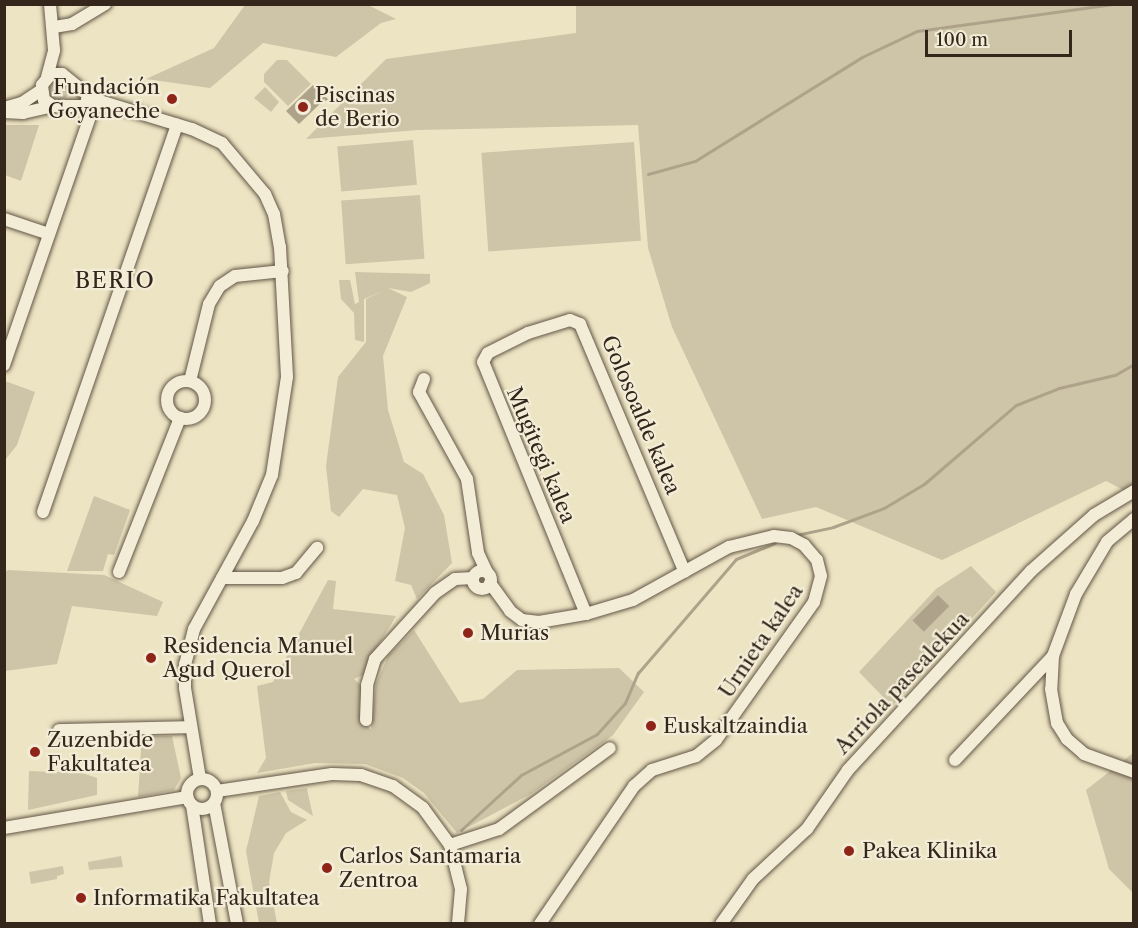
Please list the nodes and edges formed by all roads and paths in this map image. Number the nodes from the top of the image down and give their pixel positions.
1 (50, 4) edge
2 (105, 4) edge
3 (54, 27) junction
4 (54, 50) junction
5 (47, 77) junction
6 (70, 80) junction
7 (41, 90) junction
8 (84, 93) junction
9 (63, 106) junction
10 (110, 106) junction
11 (90, 107) junction
12 (4, 110) edge
13 (177, 124) junction
14 (86, 127) junction
15 (4, 219) edge
16 (49, 234) junction
17 (283, 271) junction
18 (528, 333) joint
19 (4, 365) edge
20 (424, 379) dead end
21 (190, 381) junction
22 (180, 418) junction
23 (1134, 491) edge
24 (43, 512) dead end
25 (1134, 519) edge
26 (317, 548) dead end
27 (118, 572) dead end
28 (685, 572) junction
29 (222, 578) junction
30 (488, 578) junction
31 (586, 614) junction
32 (1053, 656) junction
33 (366, 720) dead end
34 (190, 727) junction
35 (59, 729) dead end
36 (610, 748) dead end
37 (955, 760) dead end
38 (1134, 772) edge
39 (200, 779) junction
40 (216, 797) junction
41 (190, 801) junction
42 (4, 828) edge
43 (450, 845) junction
44 (541, 923) edge
45 (210, 924) edge
46 (237, 924) edge
47 (458, 924) edge
48 (721, 924) edge

1 - 3 street
2 - 3 street
3 - 4 street
4 - 5 street
4 - 6 street
5 - 6 street
5 - 7 street
6 - 8 street
6 - 9 street
7 - 9 street
7 - 12 street
8 - 10 street
8 - 11 street
9 - 11 street
9 - 12 street
9 - 14 street
10 - 11 street
10 - 13 street
11 - 14 street
13 - 17 street
13 - 24 street
14 - 16 street
15 - 16 street
16 - 19 street
17 - 21 street
17 - 29 street
18 - 28 street, Golosoalde kalea
18 - 31 street, Mugitegi kalea
20 - 30 street
21 - 22 street
21 - 22 street
22 - 27 street
23 - 48 street, Arriola pasealekua
25 - 32 street
26 - 29 street
28 - 31 street, Urnieta kalea
28 - 44 street, Urnieta kalea
29 - 34 street
30 - 31 street, Urnieta kalea
30 - 33 street
32 - 37 street
32 - 38 street
34 - 35 street
34 - 39 street
36 - 43 street
39 - 40 street
39 - 41 street
40 - 41 street
40 - 43 street
40 - 46 street
41 - 42 street
41 - 45 street
43 - 47 street

